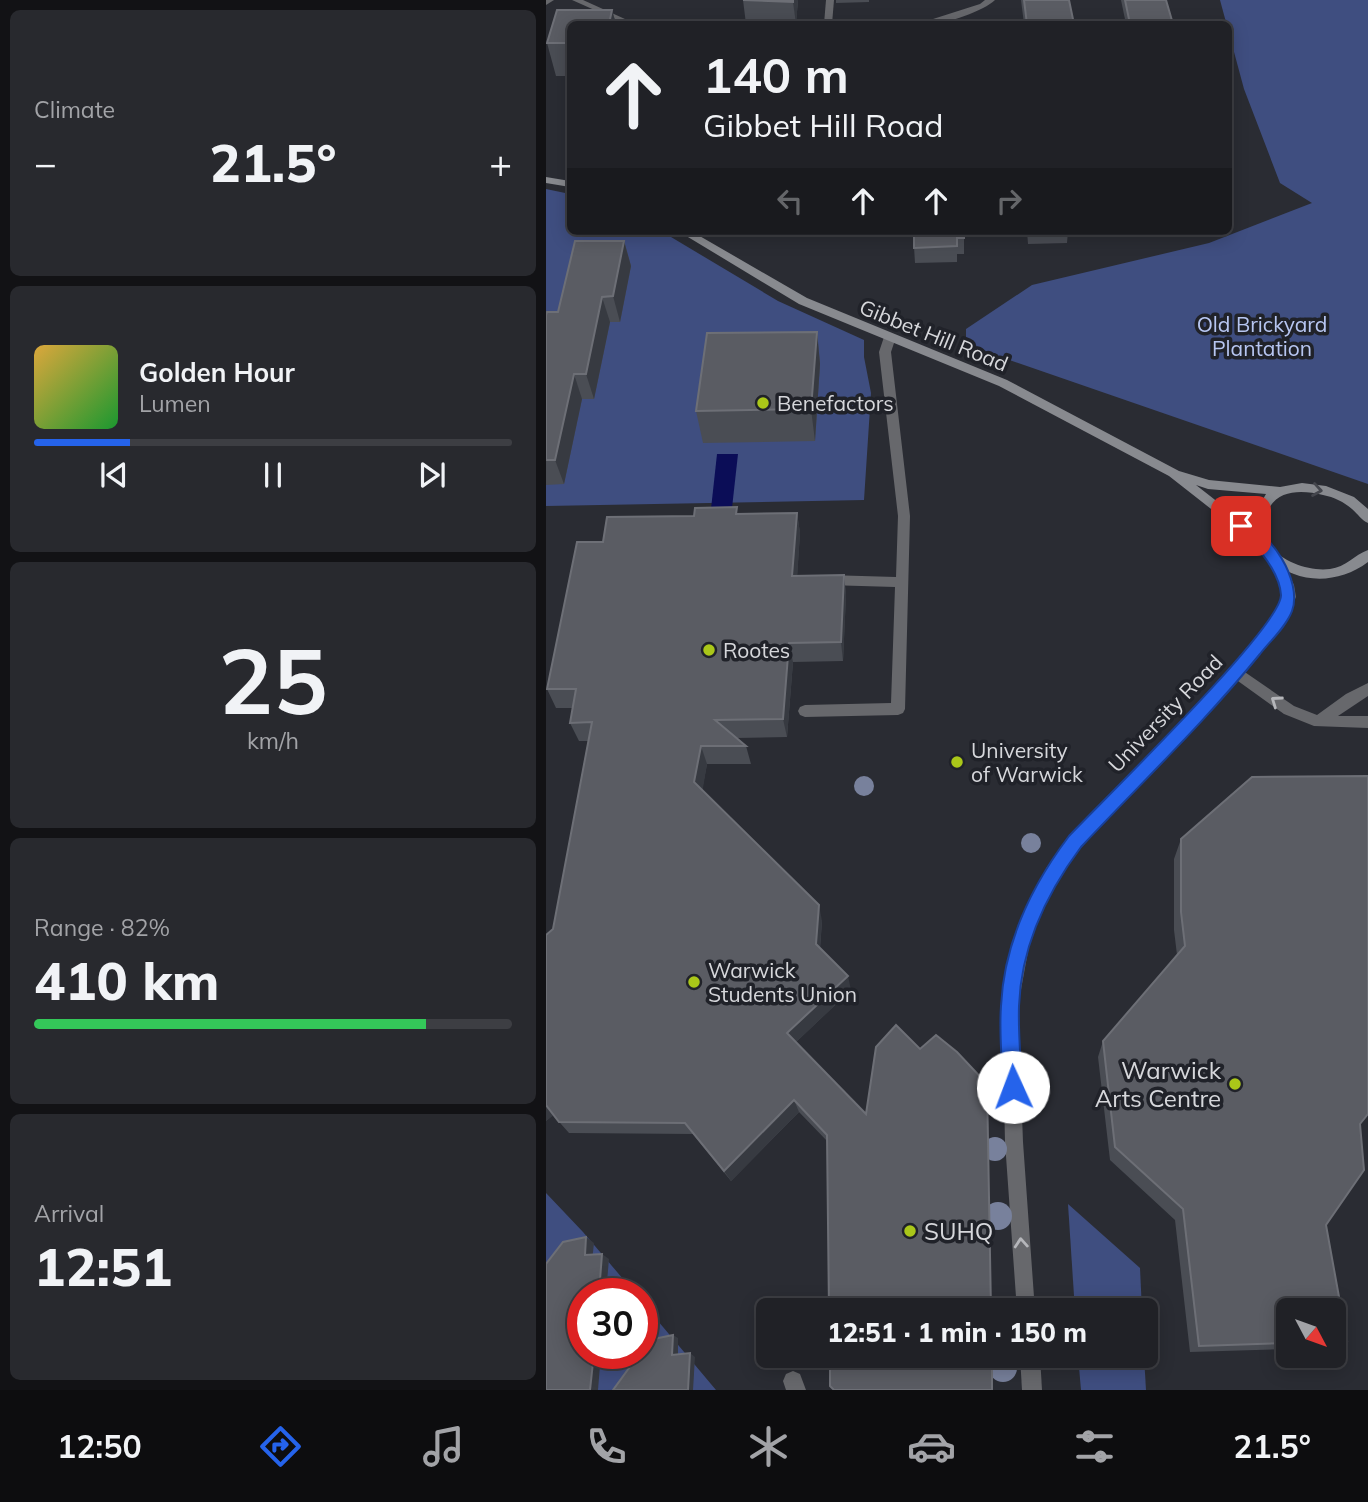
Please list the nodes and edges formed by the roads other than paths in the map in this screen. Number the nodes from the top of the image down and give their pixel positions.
1 (576, 0) edge
2 (830, 0) edge
3 (991, 0) edge
4 (625, 21) edge
5 (828, 21) edge
6 (936, 21) edge
7 (546, 180) edge
8 (567, 184) edge
9 (690, 235) edge
10 (890, 337) junction
11 (1173, 473) junction
12 (1279, 491) junction
13 (1353, 501) junction
14 (1368, 504) edge
15 (1368, 518) edge
16 (1259, 541) junction
17 (1270, 554) junction
18 (1368, 555) edge
19 (824, 580) edge
20 (902, 582) junction
21 (1236, 672) junction
22 (1368, 689) edge
23 (806, 711) dead end
24 (1319, 722) junction
25 (1368, 722) edge
26 (1025, 1298) edge
27 (1031, 1368) edge
28 (1032, 1390) edge

1 - 4 street
2 - 5 street
3 - 6 street
7 - 8 street
9 - 10 street, Gibbet Hill Road
10 - 11 street, Gibbet Hill Road
10 - 20 street
11 - 12 street, Gibbet Hill Road
11 - 16 street, Gibbet Hill Road
12 -> 13 street, Gibbet Hill Road
12 - 16 street
13 - 14 street
13 - 15 street
16 - 17 street, Gibbet Hill Road
17 - 18 street
17 - 21 street, University Road
19 - 20 street
20 - 23 street
24 -> 21 street
26 -> 21 street, University Road
22 - 24 street
24 - 25 street
27 - 28 street

